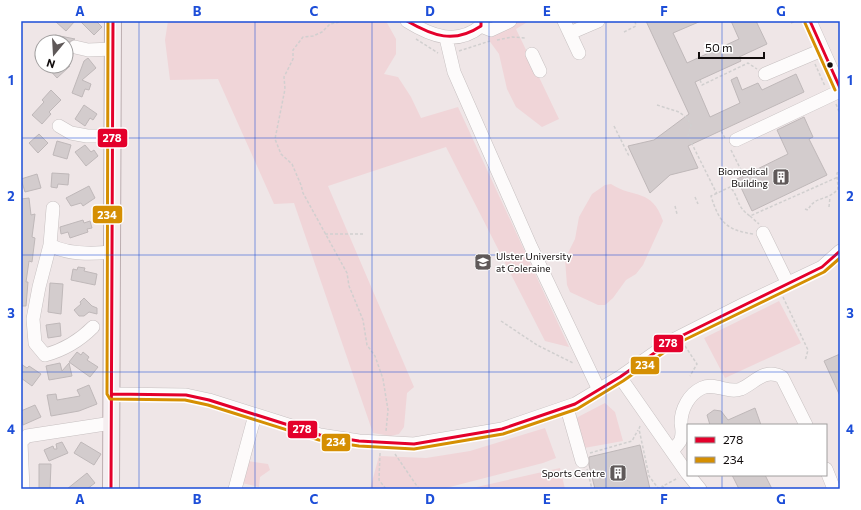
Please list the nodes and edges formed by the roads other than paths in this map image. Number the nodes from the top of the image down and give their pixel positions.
1 (113, 21) edge
2 (407, 21) edge
3 (510, 21) edge
4 (598, 21) edge
5 (810, 21) edge
6 (481, 23) edge
7 (567, 27) edge
8 (446, 38) junction
9 (75, 47) dead end
10 (113, 49) junction
11 (822, 50) junction
12 (579, 53) dead end
13 (532, 54) dead end
14 (540, 71) dead end
15 (765, 74) road end
16 (835, 92) edge
17 (59, 126) dead end
18 (113, 136) junction
19 (732, 144) road end
20 (53, 208) dead end
21 (760, 234) road end
22 (50, 245) junction
23 (112, 252) junction
24 (838, 259) edge
25 (785, 288) junction
26 (93, 327) dead end
27 (620, 377) junction
28 (599, 390) junction
29 (112, 394) junction
30 (567, 408) junction
31 (255, 414) junction
32 (112, 423) junction
33 (806, 424) edge
34 (672, 451) junction
35 (584, 462) road end
36 (827, 472) edge
37 (687, 473) edge
38 (689, 476) edge
39 (23, 489) edge
40 (111, 489) edge
41 (235, 489) edge
42 (700, 489) edge
43 (834, 489) edge

1 - 10 main road
2 - 8 street
3 - 6 street
4 - 7 street
5 - 11 street
6 - 8 street
7 - 12 street
8 - 28 street
9 - 10 street
10 - 18 main road
11 - 15 street
11 - 16 street
13 - 14 street
16 - 19 street
17 - 18 street
18 - 23 main road
20 - 22 street
21 - 25 street
22 - 23 street
22 - 26 street
23 - 29 main road
24 - 25 street
25 - 27 street
27 - 28 street
27 - 34 street
28 - 30 street
29 - 31 street
29 - 32 main road
30 - 31 street
30 - 35 street
31 - 41 street
32 - 39 street
32 - 40 main road
33 - 34 street
34 - 37 street
36 - 43 street
38 - 42 street

